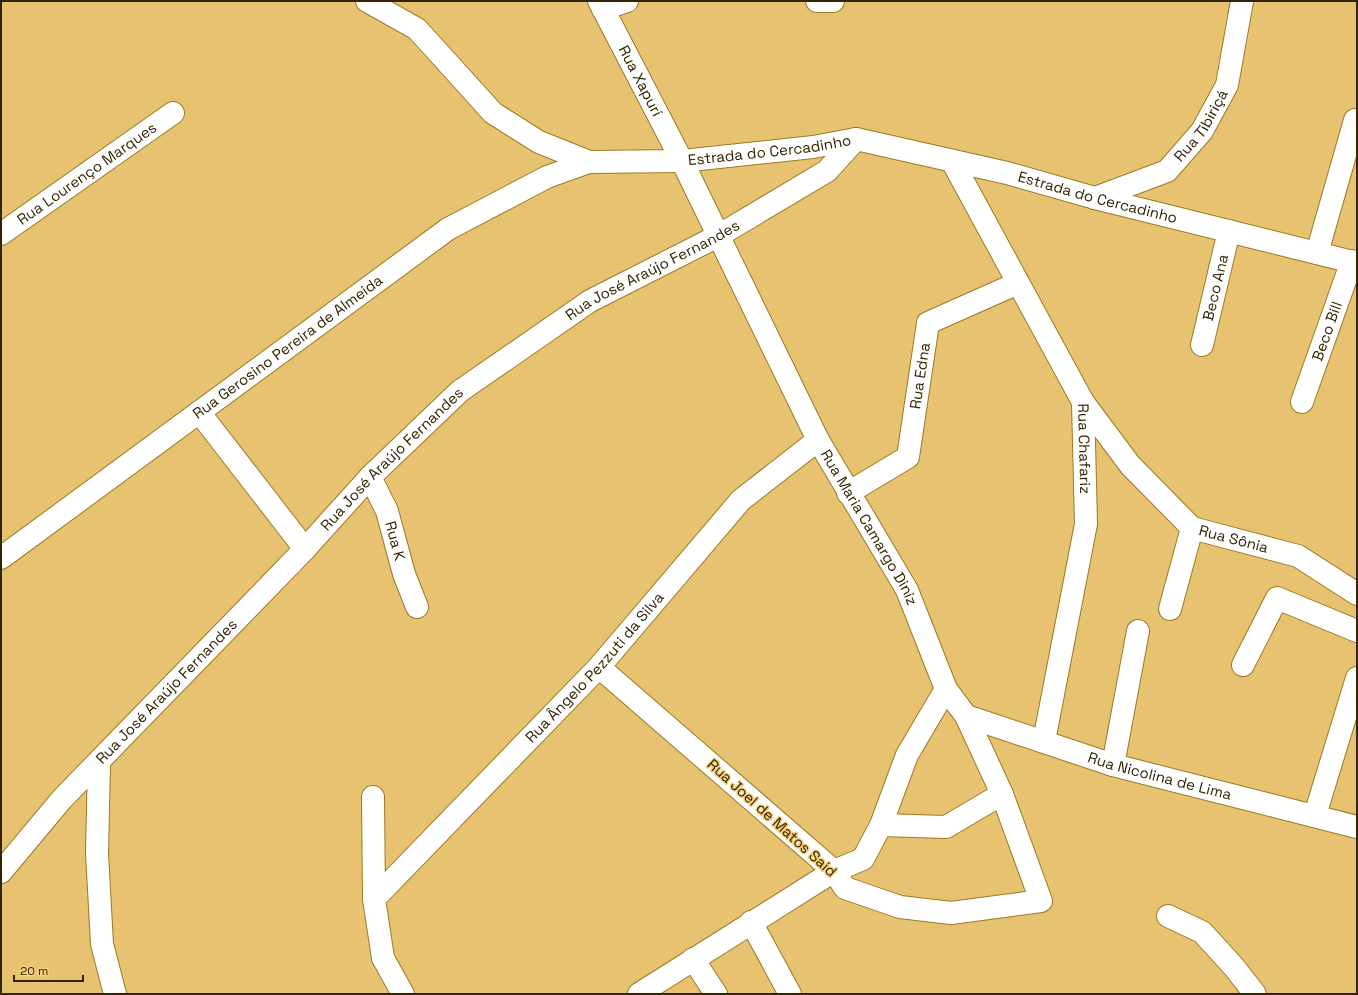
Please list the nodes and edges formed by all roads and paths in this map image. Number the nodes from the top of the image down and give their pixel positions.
1 (367, 1) edge
2 (627, 1) edge
3 (817, 1) edge
4 (833, 1) edge
5 (1242, 1) edge
6 (601, 5) edge
7 (173, 113) dead end
8 (1355, 120) dead end
9 (856, 139) junction
10 (682, 161) junction
11 (952, 161) junction
12 (589, 162) junction
13 (1095, 198) junction
14 (1229, 231) junction
15 (1, 234) edge
16 (718, 236) junction
17 (1317, 253) junction
18 (1354, 262) edge
19 (1018, 283) junction
20 (1202, 345) dead end
21 (1083, 402) junction
22 (1302, 402) dead end
23 (199, 412) junction
24 (818, 440) junction
25 (370, 476) junction
26 (848, 493) junction
27 (1192, 528) junction
28 (305, 549) junction
29 (3, 553) edge
30 (1357, 594) edge
31 (417, 607) dead end
32 (1170, 608) dead end
33 (1138, 631) dead end
34 (1357, 631) edge
35 (1242, 665) dead end
36 (599, 667) junction
37 (1357, 678) edge
38 (946, 689) junction
39 (966, 716) junction
40 (1044, 741) junction
41 (99, 763) junction
42 (1113, 765) junction
43 (1002, 794) junction
44 (373, 797) dead end
45 (1315, 815) junction
46 (881, 825) junction
47 (1357, 827) edge
48 (834, 871) junction
49 (1, 872) edge
50 (374, 899) junction
51 (1041, 901) joint
52 (1168, 916) dead end
53 (751, 922) junction
54 (694, 959) junction
55 (114, 994) edge
56 (403, 994) edge
57 (639, 994) edge
58 (716, 994) edge
59 (790, 994) edge
60 (1255, 994) edge

1 - 12 street, Estrada do Cercadinho
2 - 6 street
3 - 4 street
5 - 13 street, Rua Tibiriçá
6 - 10 street, Rua Xapurí
7 - 15 street, Rua Lourenço Marques
8 - 17 street
9 - 10 street, Estrada do Cercadinho
9 - 11 street, Estrada do Cercadinho
9 - 16 street, Rua José Araújo Fernandes
10 - 12 street, Estrada do Cercadinho
10 - 16 street, Rua Maria Camargo Diniz
11 - 13 street, Estrada do Cercadinho
11 - 19 street, Rua Chafariz
12 - 23 street, Rua Gerosino Pereira de Almeida
13 - 14 street, Estrada do Cercadinho
14 - 17 street, Estrada do Cercadinho
14 - 20 street, Beco Ana
16 - 24 street, Rua Maria Camargo Diniz
16 - 25 street, Rua José Araújo Fernandes
17 - 18 street, Estrada do Cercadinho
18 - 22 street, Beco Bill
19 - 21 street, Rua Chafariz
19 - 26 street, Rua Edna
21 - 27 street, Rua Sônia
21 - 40 street, Rua Chafariz
23 - 28 street
23 - 29 street, Rua Gerosino Pereira de Almeida
24 - 26 street, Rua Maria Camargo Diniz
24 - 36 street, Rua Ângelo Pezzuti da Silva
25 - 28 street, Rua José Araújo Fernandes
25 - 31 street, Rua K
26 - 38 street, Rua Maria Camargo Diniz
27 - 30 street, Rua Sônia
27 - 32 street
28 - 41 street, Rua José Araújo Fernandes
33 - 42 street
34 - 35 street
36 - 48 street, Rua Joel de Matos Said
36 - 50 street, Rua Ângelo Pezzuti da Silva
37 - 45 street
38 - 39 street, Rua Maria Camargo Diniz
38 - 46 street
39 - 40 street, Rua Nicolina de Lima
39 - 43 street, Rua Maria Camargo Diniz
40 - 42 street, Rua Nicolina de Lima
41 - 49 street, Rua José Araújo Fernandes
41 - 55 street
42 - 45 street, Rua Nicolina de Lima
43 - 46 street
43 - 51 street, Rua Maria Camargo Diniz
44 - 50 street
45 - 47 street, Rua Nicolina de Lima
46 - 48 street
48 - 51 street, Rua Joel de Matos Said
48 - 53 street
50 - 56 street
52 - 60 street
53 - 54 street
53 - 59 street
54 - 57 street
54 - 58 street

